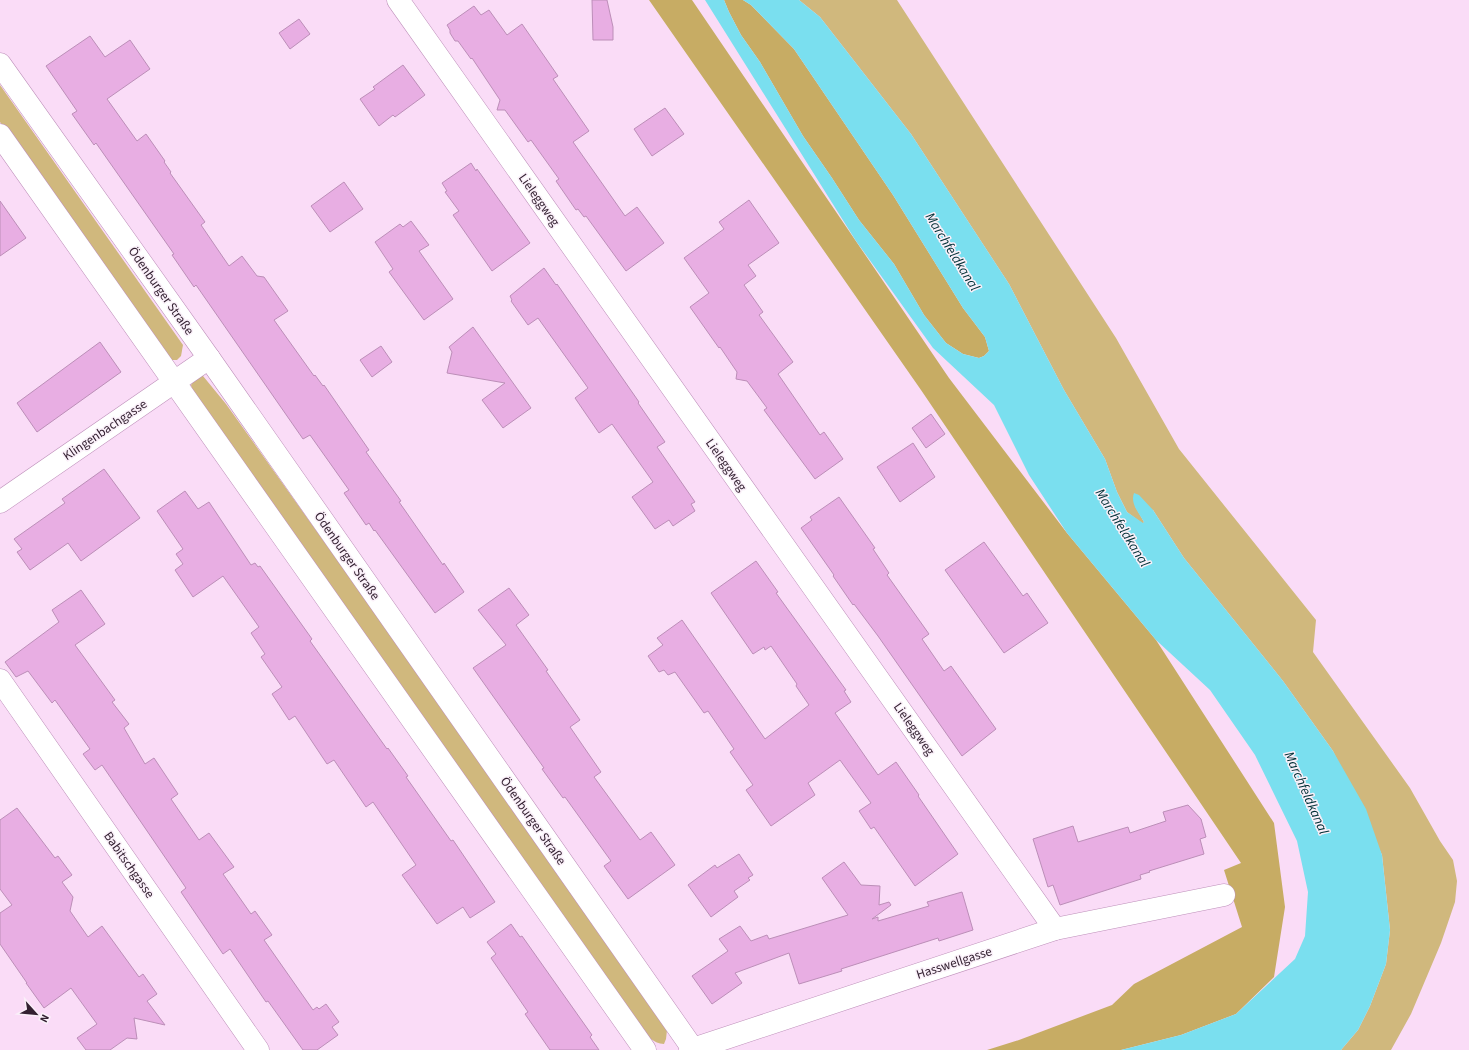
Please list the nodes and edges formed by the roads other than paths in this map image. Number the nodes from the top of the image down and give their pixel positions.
1 (398, 0) edge
2 (0, 64) edge
3 (0, 135) edge
4 (209, 358) junction
5 (175, 382) junction
6 (0, 502) edge
7 (0, 680) edge
8 (1224, 895) dead end
9 (1055, 929) junction
10 (258, 1050) edge
11 (645, 1050) edge
12 (692, 1050) edge

1 - 9 street, Lieleggweg
2 - 4 street, Ödenburger Straße
3 - 5 street
4 - 5 street, Klingenbachgasse
4 - 12 street, Ödenburger Straße
5 - 6 street, Klingenbachgasse
5 - 11 street
7 - 10 street, Babitschgasse
8 - 9 street, Hasswellgasse
9 - 12 street, Hasswellgasse

